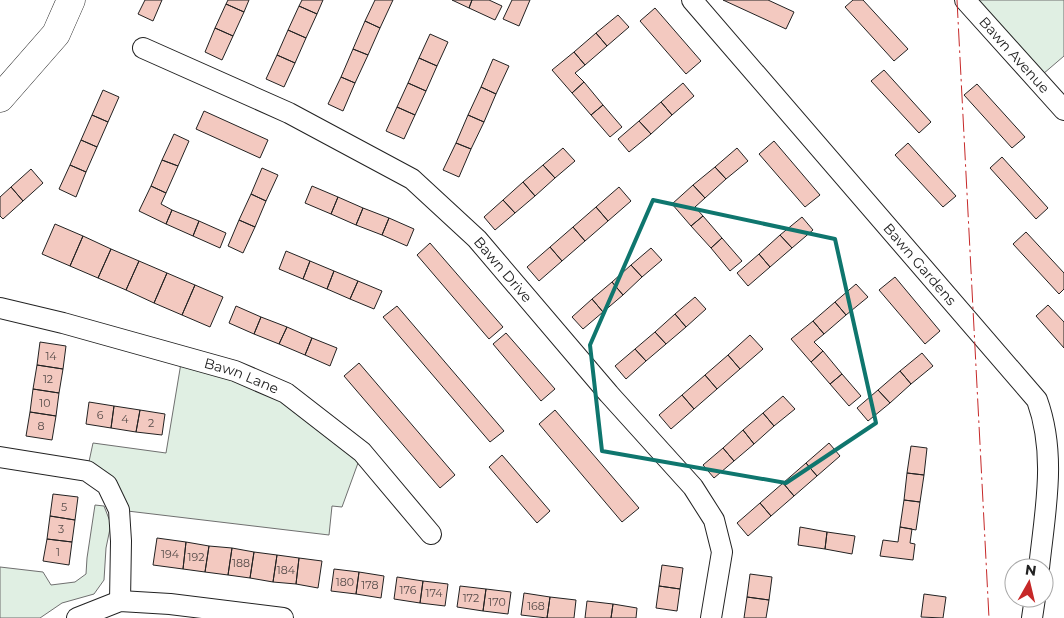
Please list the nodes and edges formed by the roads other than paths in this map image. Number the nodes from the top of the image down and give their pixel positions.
1 (71, 0) edge
2 (692, 0) edge
3 (965, 0) edge
4 (144, 48) dead end
5 (0, 98) edge
6 (1064, 110) edge
7 (0, 308) edge
8 (0, 457) edge
9 (431, 534) dead end
10 (1040, 558) edge
11 (120, 601) junction
12 (78, 618) edge
13 (283, 618) edge
14 (711, 618) edge

1 - 5 street
2 - 10 street, Bawn Gardens
3 - 6 street, Bawn Avenue
4 - 14 street, Bawn Drive
7 - 9 street, Bawn Lane
8 - 11 street
11 - 12 street
11 - 13 street

